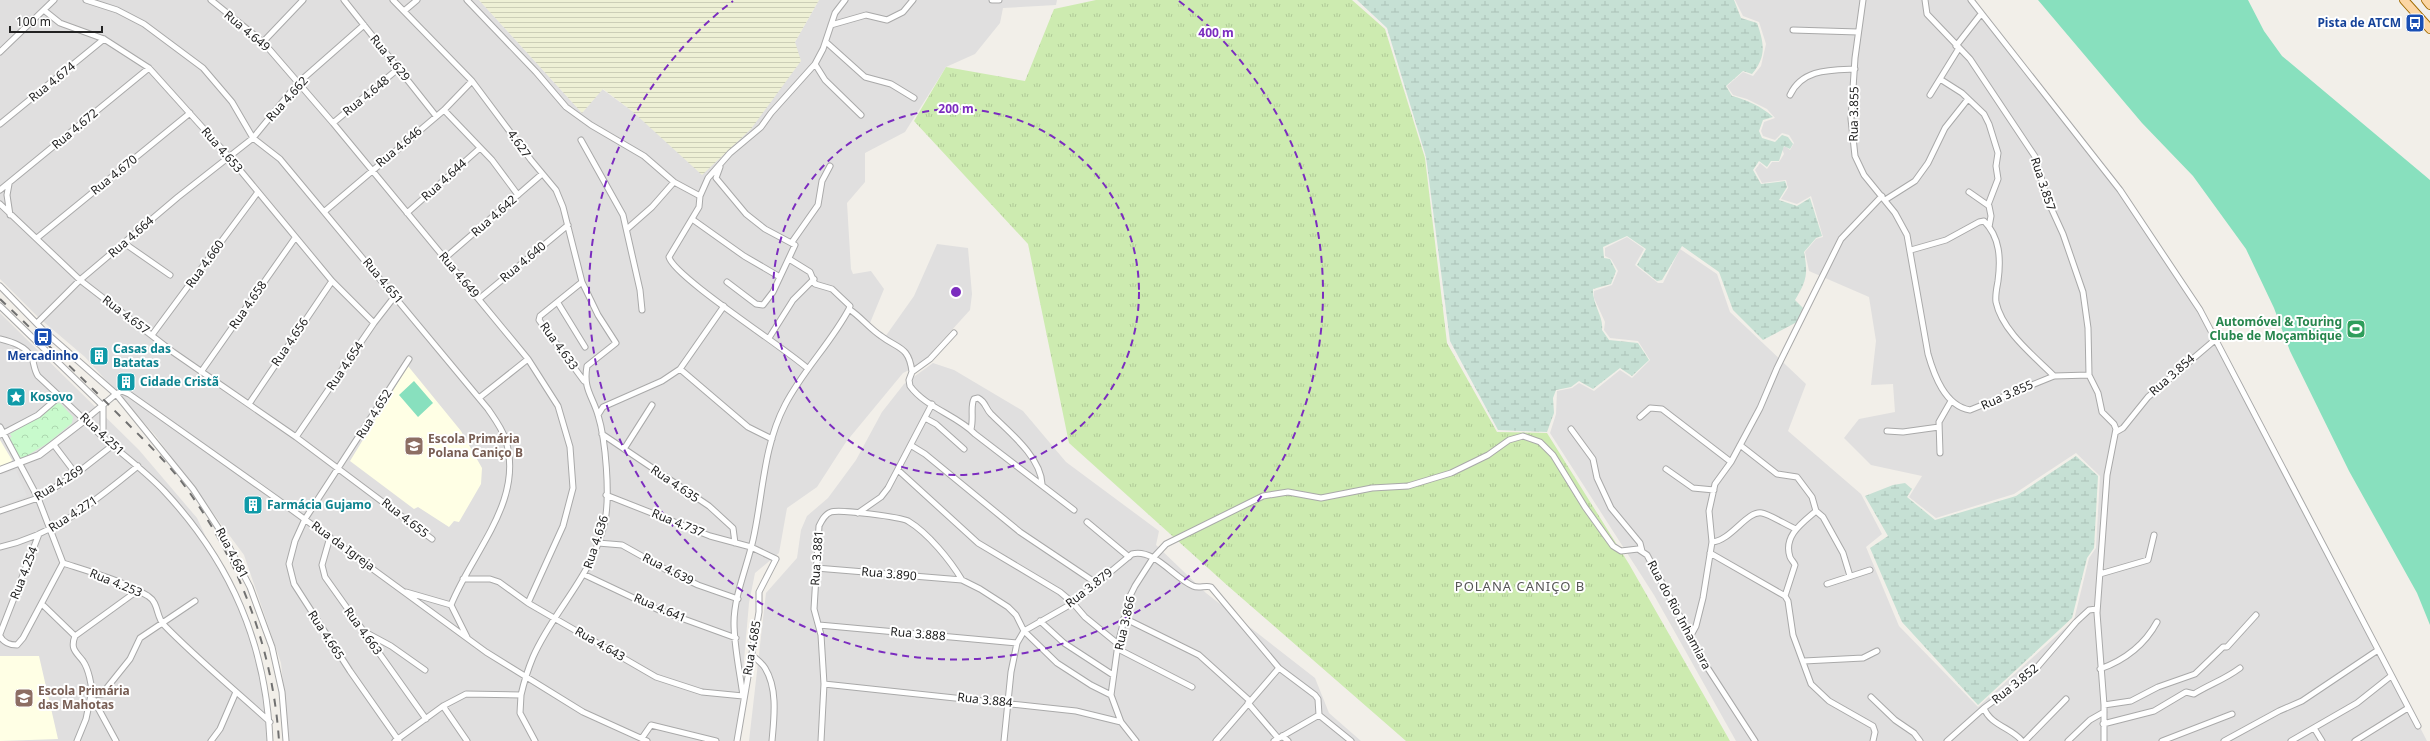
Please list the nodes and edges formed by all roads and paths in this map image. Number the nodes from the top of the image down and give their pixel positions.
1 (54, 0) edge
2 (86, 0) edge
3 (210, 0) edge
4 (303, 0) edge
5 (344, 0) edge
6 (393, 0) edge
7 (417, 0) edge
8 (467, 0) edge
9 (845, 0) edge
10 (913, 0) edge
11 (992, 0) edge
12 (999, 0) edge
13 (1863, 0) edge
14 (1925, 0) edge
15 (1971, 0) edge
16 (2404, 0) edge
17 (2426, 0) edge
18 (2430, 5) edge
19 (45, 11) junction
20 (404, 11) junction
21 (1981, 14) junction
22 (831, 25) junction
23 (364, 26) junction
24 (2430, 29) edge
25 (1793, 30) dead end
26 (1858, 32) junction
27 (104, 39) junction
28 (263, 42) junction
29 (826, 42) junction
30 (1958, 47) junction
31 (0, 51) edge
32 (814, 64) junction
33 (149, 68) junction
34 (399, 68) junction
35 (1855, 69) junction
36 (1940, 79) junction
37 (472, 81) junction
38 (298, 83) junction
39 (1790, 95) dead end
40 (1930, 95) dead end
41 (914, 98) dead end
42 (1968, 99) junction
43 (444, 110) junction
44 (190, 113) junction
45 (862, 115) dead end
46 (436, 116) junction
47 (333, 123) junction
48 (0, 124) edge
49 (253, 138) junction
50 (581, 140) dead end
51 (480, 148) junction
52 (730, 153) junction
53 (230, 158) junction
54 (830, 166) dead end
55 (371, 171) junction
56 (542, 174) junction
57 (674, 182) junction
58 (9, 184) junction
59 (0, 190) edge
60 (258, 192) junction
61 (1969, 192) dead end
62 (518, 195) junction
63 (700, 196) junction
64 (1884, 198) junction
65 (0, 204) edge
66 (1988, 205) junction
67 (325, 211) junction
68 (407, 213) junction
69 (10, 215) junction
70 (692, 219) junction
71 (568, 225) junction
72 (1989, 227) junction
73 (627, 229) junction
74 (37, 238) junction
75 (294, 238) junction
76 (792, 242) junction
77 (124, 243) junction
78 (1911, 250) junction
79 (445, 258) junction
80 (789, 259) junction
81 (170, 275) dead end
82 (780, 277) junction
83 (814, 279) junction
84 (80, 280) junction
85 (332, 281) junction
86 (582, 282) junction
87 (727, 282) dead end
88 (0, 286) edge
89 (395, 296) junction
90 (479, 299) junction
91 (558, 303) junction
92 (0, 306) edge
93 (724, 306) junction
94 (849, 309) junction
95 (642, 310) dead end
96 (38, 322) junction
97 (374, 323) junction
98 (954, 333) dead end
99 (152, 335) junction
100 (769, 338) junction
101 (0, 339) edge
102 (2216, 339) junction
103 (585, 347) dead end
104 (528, 358) junction
105 (409, 359) dead end
106 (807, 368) junction
107 (680, 369) junction
108 (200, 372) junction
109 (912, 372) junction
110 (2089, 375) junction
111 (2054, 376) junction
112 (584, 381) junction
113 (118, 393) junction
114 (60, 396) junction
115 (479, 398) junction
116 (1951, 401) junction
117 (249, 404) junction
118 (932, 404) junction
119 (652, 405) dead end
120 (103, 406) junction
121 (598, 415) junction
122 (1640, 417) dead end
123 (925, 418) junction
124 (86, 419) junction
125 (0, 427) edge
126 (1939, 427) junction
127 (971, 429) junction
128 (1571, 429) dead end
129 (1887, 431) dead end
130 (2116, 432) junction
131 (2, 434) edge
132 (602, 434) junction
133 (103, 436) junction
134 (296, 437) junction
135 (772, 439) junction
136 (54, 445) junction
137 (1740, 445) junction
138 (113, 446) junction
139 (912, 446) junction
140 (624, 449) junction
141 (964, 449) dead end
142 (1940, 453) dead end
143 (1731, 462) junction
144 (20, 463) junction
145 (138, 466) junction
146 (1666, 469) dead end
147 (0, 470) edge
148 (339, 470) junction
149 (898, 470) junction
150 (76, 474) junction
151 (1042, 484) junction
152 (1714, 490) junction
153 (606, 495) junction
154 (38, 498) junction
155 (1074, 510) dead end
156 (0, 511) edge
157 (1816, 511) junction
158 (858, 513) junction
159 (305, 519) junction
160 (1088, 522) dead end
161 (1796, 529) junction
162 (50, 530) junction
163 (39, 534) junction
164 (2154, 534) dead end
165 (330, 537) junction
166 (432, 539) dead end
167 (1712, 542) junction
168 (598, 543) junction
169 (735, 543) junction
170 (0, 547) edge
171 (751, 547) junction
172 (1642, 551) junction
173 (1710, 553) junction
174 (1128, 557) junction
175 (1153, 558) junction
176 (776, 559) joint
177 (63, 563) junction
178 (816, 568) junction
179 (1870, 570) dead end
180 (2100, 574) junction
181 (585, 575) junction
182 (1850, 576) junction
183 (463, 579) junction
184 (962, 580) junction
185 (1096, 583) junction
186 (1827, 584) dead end
187 (402, 590) junction
188 (137, 591) junction
189 (1785, 596) junction
190 (738, 599) junction
191 (196, 601) dead end
192 (528, 603) junction
193 (1073, 603) junction
194 (451, 605) junction
195 (44, 606) dead end
196 (2097, 609) junction
197 (2256, 615) dead end
198 (1124, 618) junction
199 (556, 619) junction
200 (1040, 621) junction
201 (2157, 622) dead end
202 (162, 623) junction
203 (819, 625) junction
204 (363, 631) junction
205 (1024, 631) junction
206 (0, 635) edge
207 (75, 636) junction
208 (1690, 637) junction
209 (467, 638) junction
210 (736, 638) junction
211 (1017, 643) junction
212 (1118, 647) junction
213 (2378, 650) junction
214 (1877, 651) dead end
215 (752, 655) junction
216 (1804, 661) junction
217 (1279, 668) junction
218 (2240, 668) dead end
219 (2100, 669) junction
220 (425, 670) dead end
221 (1113, 675) junction
222 (526, 676) junction
223 (2391, 676) junction
224 (824, 684) junction
225 (1192, 687) dead end
226 (236, 692) junction
227 (91, 695) junction
228 (521, 695) junction
229 (1111, 695) junction
230 (743, 696) junction
231 (1871, 697) dead end
232 (2066, 699) dead end
233 (1009, 702) junction
234 (1249, 702) junction
235 (2104, 705) junction
236 (443, 706) junction
237 (1984, 708) junction
238 (2408, 708) junction
239 (2104, 712) junction
240 (2232, 714) dead end
241 (1319, 715) junction
242 (426, 719) junction
243 (270, 722) junction
244 (1121, 722) junction
245 (2103, 724) junction
246 (2418, 726) dead end
247 (2314, 728) junction
248 (1278, 738) edge
249 (397, 740) edge
250 (644, 740) edge
251 (77, 741) edge
252 (116, 741) edge
253 (211, 741) edge
254 (270, 741) edge
255 (286, 741) edge
256 (467, 741) edge
257 (535, 741) edge
258 (716, 741) edge
259 (737, 741) edge
260 (772, 741) edge
261 (821, 741) edge
262 (1004, 741) edge
263 (1136, 741) edge
264 (1216, 741) edge
265 (1288, 741) edge
266 (1351, 741) edge
267 (1755, 741) edge
268 (1873, 741) edge
269 (1920, 741) edge
270 (1947, 741) edge
271 (2022, 741) edge
272 (2026, 741) edge
273 (2068, 741) edge
274 (2104, 741) edge
275 (2162, 741) edge
276 (2224, 741) edge
277 (2291, 741) edge
278 (2322, 741) edge
279 (2355, 741) edge

1 - 19 street
2 - 49 street, Rua 4.651
3 - 28 street, Rua 4.649
4 - 28 street
5 - 23 street, Rua 4.629
6 - 20 street, 4.627
7 - 20 street
8 - 57 street
9 - 22 street
10 - 22 street
11 - 12 street
13 - 26 street, Rua 3.855
14 - 30 street, Rua 3.857
15 - 21 street
16 - 24 main road
17 - 18 main road
19 - 27 street, Rua 4.653
19 - 31 street
20 - 37 street, 4.627
21 - 30 street
21 - 102 street
22 - 29 street
23 - 34 street, Rua 4.629
23 - 38 street, Rua 4.662
25 - 26 street
26 - 35 street, Rua 3.855
27 - 33 street, Rua 4.653
27 - 48 street, Rua 4.674
28 - 38 street, Rua 4.649
29 - 32 street
29 - 41 street
30 - 36 street
30 - 110 street, Rua 3.857
32 - 45 street
32 - 52 street
33 - 44 street, Rua 4.653
33 - 58 street, Rua 4.672
34 - 46 street, Rua 4.629
34 - 47 street, Rua 4.648
35 - 39 street
35 - 64 street, Rua 3.855
36 - 40 street
36 - 42 street
37 - 43 street, Rua 4.646
37 - 56 street, 4.627
38 - 47 street, Rua 4.649
38 - 49 street, Rua 4.662
42 - 64 street
42 - 66 street
43 - 46 street, Rua 4.646
43 - 51 street
44 - 53 street, Rua 4.653
44 - 74 street, Rua 4.670
46 - 55 street, Rua 4.646
47 - 55 street, Rua 4.649
49 - 53 street, Rua 4.662
49 - 67 street, Rua 4.651
50 - 73 street
51 - 62 street
51 - 68 street, Rua 4.644
52 - 63 street
52 - 76 street
53 - 60 street, Rua 4.653
53 - 77 street, Rua 4.664
54 - 76 street
55 - 67 street, Rua 4.646
55 - 68 street, Rua 4.649
56 - 62 street, Rua 4.642
56 - 71 street, 4.627
57 - 63 street
57 - 73 street
58 - 59 street, Rua 4.672
58 - 69 street
60 - 75 street, Rua 4.653
60 - 99 street, Rua 4.660
61 - 66 street
62 - 79 street, Rua 4.642
63 - 70 street
64 - 78 street, Rua 3.855
64 - 137 street
65 - 69 street, Rua 4.657
66 - 72 street
67 - 89 street, Rua 4.651
68 - 79 street, Rua 4.649
69 - 74 street, Rua 4.657
70 - 82 street
70 - 93 street
71 - 86 street, 4.627
71 - 90 street, Rua 4.640
72 - 78 street
72 - 111 street
73 - 95 street
74 - 84 street, Rua 4.657
75 - 85 street, Rua 4.653
75 - 108 street, Rua 4.658
76 - 80 street
77 - 81 street
77 - 84 street, Rua 4.664
78 - 116 street, Rua 3.855
79 - 90 street, Rua 4.649
80 - 82 street
80 - 83 street
82 - 87 street
83 - 94 street
83 - 100 street
84 - 96 street, Rua 4.664
84 - 99 street, Rua 4.657
85 - 97 street, Rua 4.653
85 - 117 street, Rua 4.656
86 - 91 street, Rua 4.633
86 - 112 street, 4.627
88 - 96 street, Rua da Igreja
89 - 97 street, Rua 4.654
89 - 115 street, Rua 4.651
90 - 104 street, Rua 4.649
91 - 103 street
91 - 112 street, Rua 4.633
92 - 120 street
93 - 100 street
93 - 107 street
94 - 106 street
94 - 109 street
96 - 113 street, Rua da Igreja
97 - 134 street, Rua 4.654
98 - 109 street
99 - 108 street, Rua 4.657
100 - 106 street
101 - 114 street, Rua 4.251
102 - 130 street, Rua 3.854
102 - 213 street
104 - 115 street
104 - 192 street, Rua 4.649
105 - 148 street, Rua 4.652
106 - 135 street
107 - 121 street
107 - 135 street
108 - 117 street, Rua 4.657
109 - 118 street
110 - 111 street, Rua 3.855
110 - 130 street
111 - 116 street, Rua 3.855
112 - 121 street, Rua 4.636
113 - 120 street
113 - 159 street, Rua da Igreja
113 - 255 street, Rua 4.681
114 - 124 street, Rua 4.251
114 - 131 street
115 - 183 street, Rua 4.651
116 - 126 street
117 - 134 street, Rua 4.657
118 - 123 street
118 - 127 street
119 - 140 street
120 - 124 street
120 - 133 street
121 - 132 street, Rua 4.636
122 - 143 street
123 - 139 street
123 - 141 street
124 - 133 street, Rua 4.251
124 - 136 street
125 - 131 street
126 - 129 street
126 - 142 street
127 - 151 street
127 - 151 street
128 - 172 street
130 - 180 street
131 - 144 street
132 - 140 street, Rua 4.635
132 - 153 street, Rua 4.636
133 - 138 street, Rua 4.251
134 - 148 street, Rua 4.657
135 - 171 street
136 - 144 street
136 - 150 street
137 - 143 street
137 - 157 street
138 - 145 street, Rua 4.251
138 - 150 street, Rua 4.269
139 - 149 street
139 - 185 street
140 - 169 street, Rua 4.635
143 - 152 street
144 - 147 street
144 - 154 street
145 - 162 street, Rua 4.271
145 - 243 street, Rua 4.251
146 - 152 street
148 - 159 street, Rua 4.652
148 - 166 street, Rua 4.655
149 - 158 street
149 - 193 street
150 - 154 street, Rua 4.269
151 - 155 street
152 - 167 street
153 - 168 street, Rua 4.636
153 - 169 street, Rua 4.737
154 - 156 street, Rua 4.269
154 - 162 street
157 - 161 street
157 - 182 street
158 - 178 street, Rua 3.881
158 - 184 street, Rua 3.881
159 - 165 street, Rua da Igreja
159 - 249 street, Rua 4.665
160 - 174 street
161 - 167 street
161 - 189 street
162 - 163 street, Rua 4.271
162 - 177 street
163 - 170 street, Rua 4.271
163 - 206 street, Rua 4.254
164 - 180 street
165 - 187 street, Rua da Igreja
165 - 204 street, Rua 4.663
167 - 173 street
168 - 181 street, Rua 4.636
168 - 190 street, Rua 4.639
169 - 171 street, Rua 4.737
171 - 176 street, Rua 4.737
171 - 190 street
172 - 175 street, Rua do Rio Inhamiara
172 - 208 street, Rua do Rio Inhamiara
173 - 189 street
173 - 208 street
174 - 175 street
174 - 185 street, Rua 3.879
175 - 198 street, Rua 3.866
175 - 217 street
176 - 215 street, Rua 4.685
177 - 188 street, Rua 4.253
177 - 206 street
178 - 184 street, Rua 3.890
178 - 203 street, Rua 3.881
179 - 182 street
180 - 196 street
181 - 199 street, Rua 4.636
181 - 210 street, Rua 4.641
182 - 186 street
183 - 192 street, Rua 4.643
183 - 194 street, Rua 4.651
184 - 205 street
185 - 193 street, Rua 3.879
187 - 194 street
187 - 209 street, Rua da Igreja
188 - 202 street, Rua 4.253
188 - 207 street
189 - 216 street
190 - 210 street
191 - 202 street
192 - 199 street, Rua 4.643
193 - 200 street, Rua 3.879
193 - 212 street
194 - 209 street
195 - 207 street
196 - 219 street
196 - 237 street, Rua 3.852
197 - 235 street
198 - 212 street, Rua 3.866
198 - 234 street
199 - 222 street, Rua 4.636
199 - 230 street, Rua 4.643
200 - 205 street, Rua 3.879
200 - 221 street
201 - 219 street
202 - 226 street, Rua 4.253
202 - 227 street
203 - 211 street, Rua 3.888
203 - 224 street, Rua 3.881
204 - 220 street
204 - 242 street, Rua 4.663
205 - 211 street, Rua 3.879
205 - 229 street
207 - 227 street
208 - 267 street, Rua do Rio Inhamiara
209 - 222 street, Rua da Igreja
210 - 230 street
211 - 233 street, Rua 3.879
212 - 221 street, Rua 3.866
212 - 225 street
213 - 223 street
213 - 276 street
214 - 216 street
215 - 230 street, Rua 4.685
215 - 260 street
216 - 268 street
217 - 234 street
217 - 241 street
218 - 245 street
219 - 235 street
221 - 229 street, Rua 3.866
222 - 228 street, Rua 4.636
222 - 250 street, Rua da Igreja
223 - 238 street
223 - 247 street
224 - 233 street, Rua 3.884
224 - 261 street, Rua 3.881
226 - 243 street, Rua 4.253
226 - 253 street
227 - 251 street
227 - 252 street
228 - 236 street
228 - 257 street, Rua 4.636
229 - 244 street
230 - 259 street, Rua 4.685
231 - 269 street
232 - 272 street
233 - 244 street, Rua 3.884
233 - 262 street, Rua 3.879
234 - 248 street
234 - 264 street
235 - 239 street
236 - 242 street
236 - 256 street
237 - 270 street, Rua 3.852
237 - 271 street
238 - 246 street
238 - 279 street
239 - 245 street
239 - 273 street
240 - 275 street
241 - 248 street
241 - 266 street
242 - 249 street
243 - 254 street
244 - 263 street
245 - 274 street
247 - 277 street
247 - 278 street
248 - 265 street
250 - 258 street

